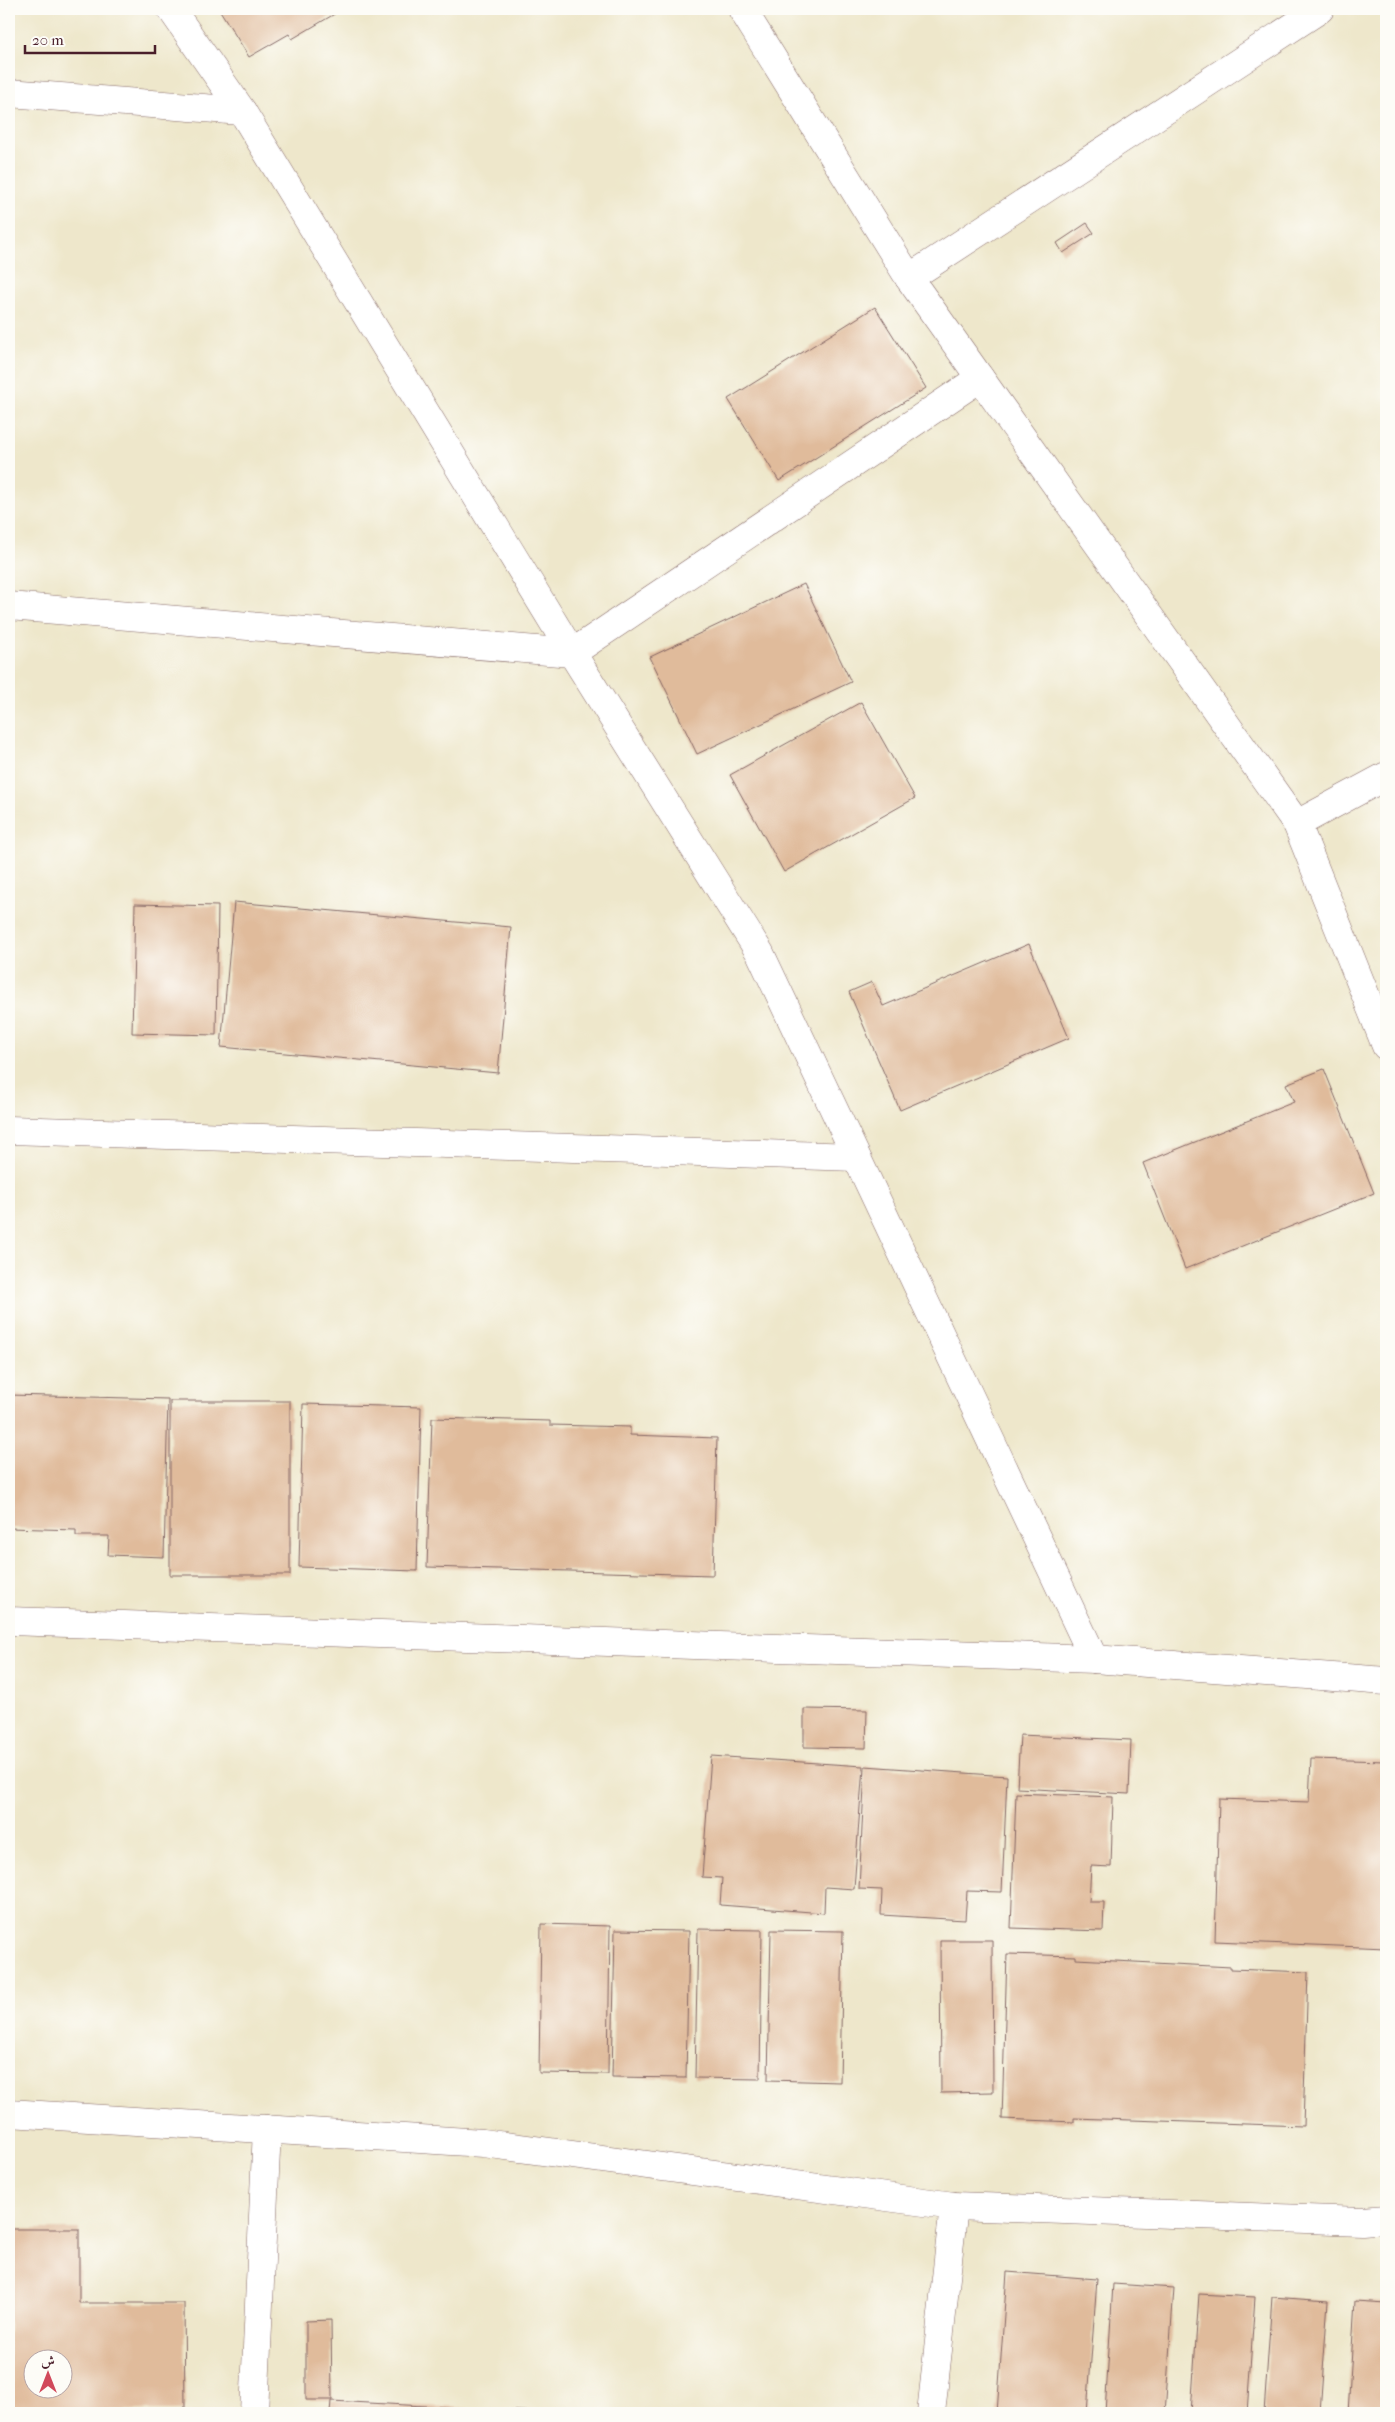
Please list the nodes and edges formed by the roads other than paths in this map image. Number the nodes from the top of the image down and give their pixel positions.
1 (171, 9) edge
2 (742, 9) edge
3 (1320, 9) edge
4 (9, 93) edge
5 (242, 111) junction
6 (909, 278) junction
7 (980, 378) junction
8 (9, 606) edge
9 (572, 654) junction
10 (1386, 776) edge
11 (1297, 824) junction
12 (1386, 1046) edge
13 (9, 1130) edge
14 (856, 1157) junction
15 (9, 1622) edge
16 (1094, 1659) junction
17 (1386, 1681) edge
18 (9, 2113) edge
19 (268, 2130) junction
20 (954, 2206) junction
21 (1386, 2219) edge
22 (254, 2413) edge
23 (931, 2413) edge

1 - 5 street
2 - 6 street
3 - 6 street
4 - 5 street
5 - 9 street
6 - 7 street
7 - 9 street
7 - 11 street
8 - 9 street
9 - 14 street
10 - 11 street
11 - 12 street
13 - 14 street
14 - 16 street
15 - 16 street
16 - 17 street
18 - 19 street
19 - 20 street
19 - 22 street
20 - 21 street
20 - 23 street

